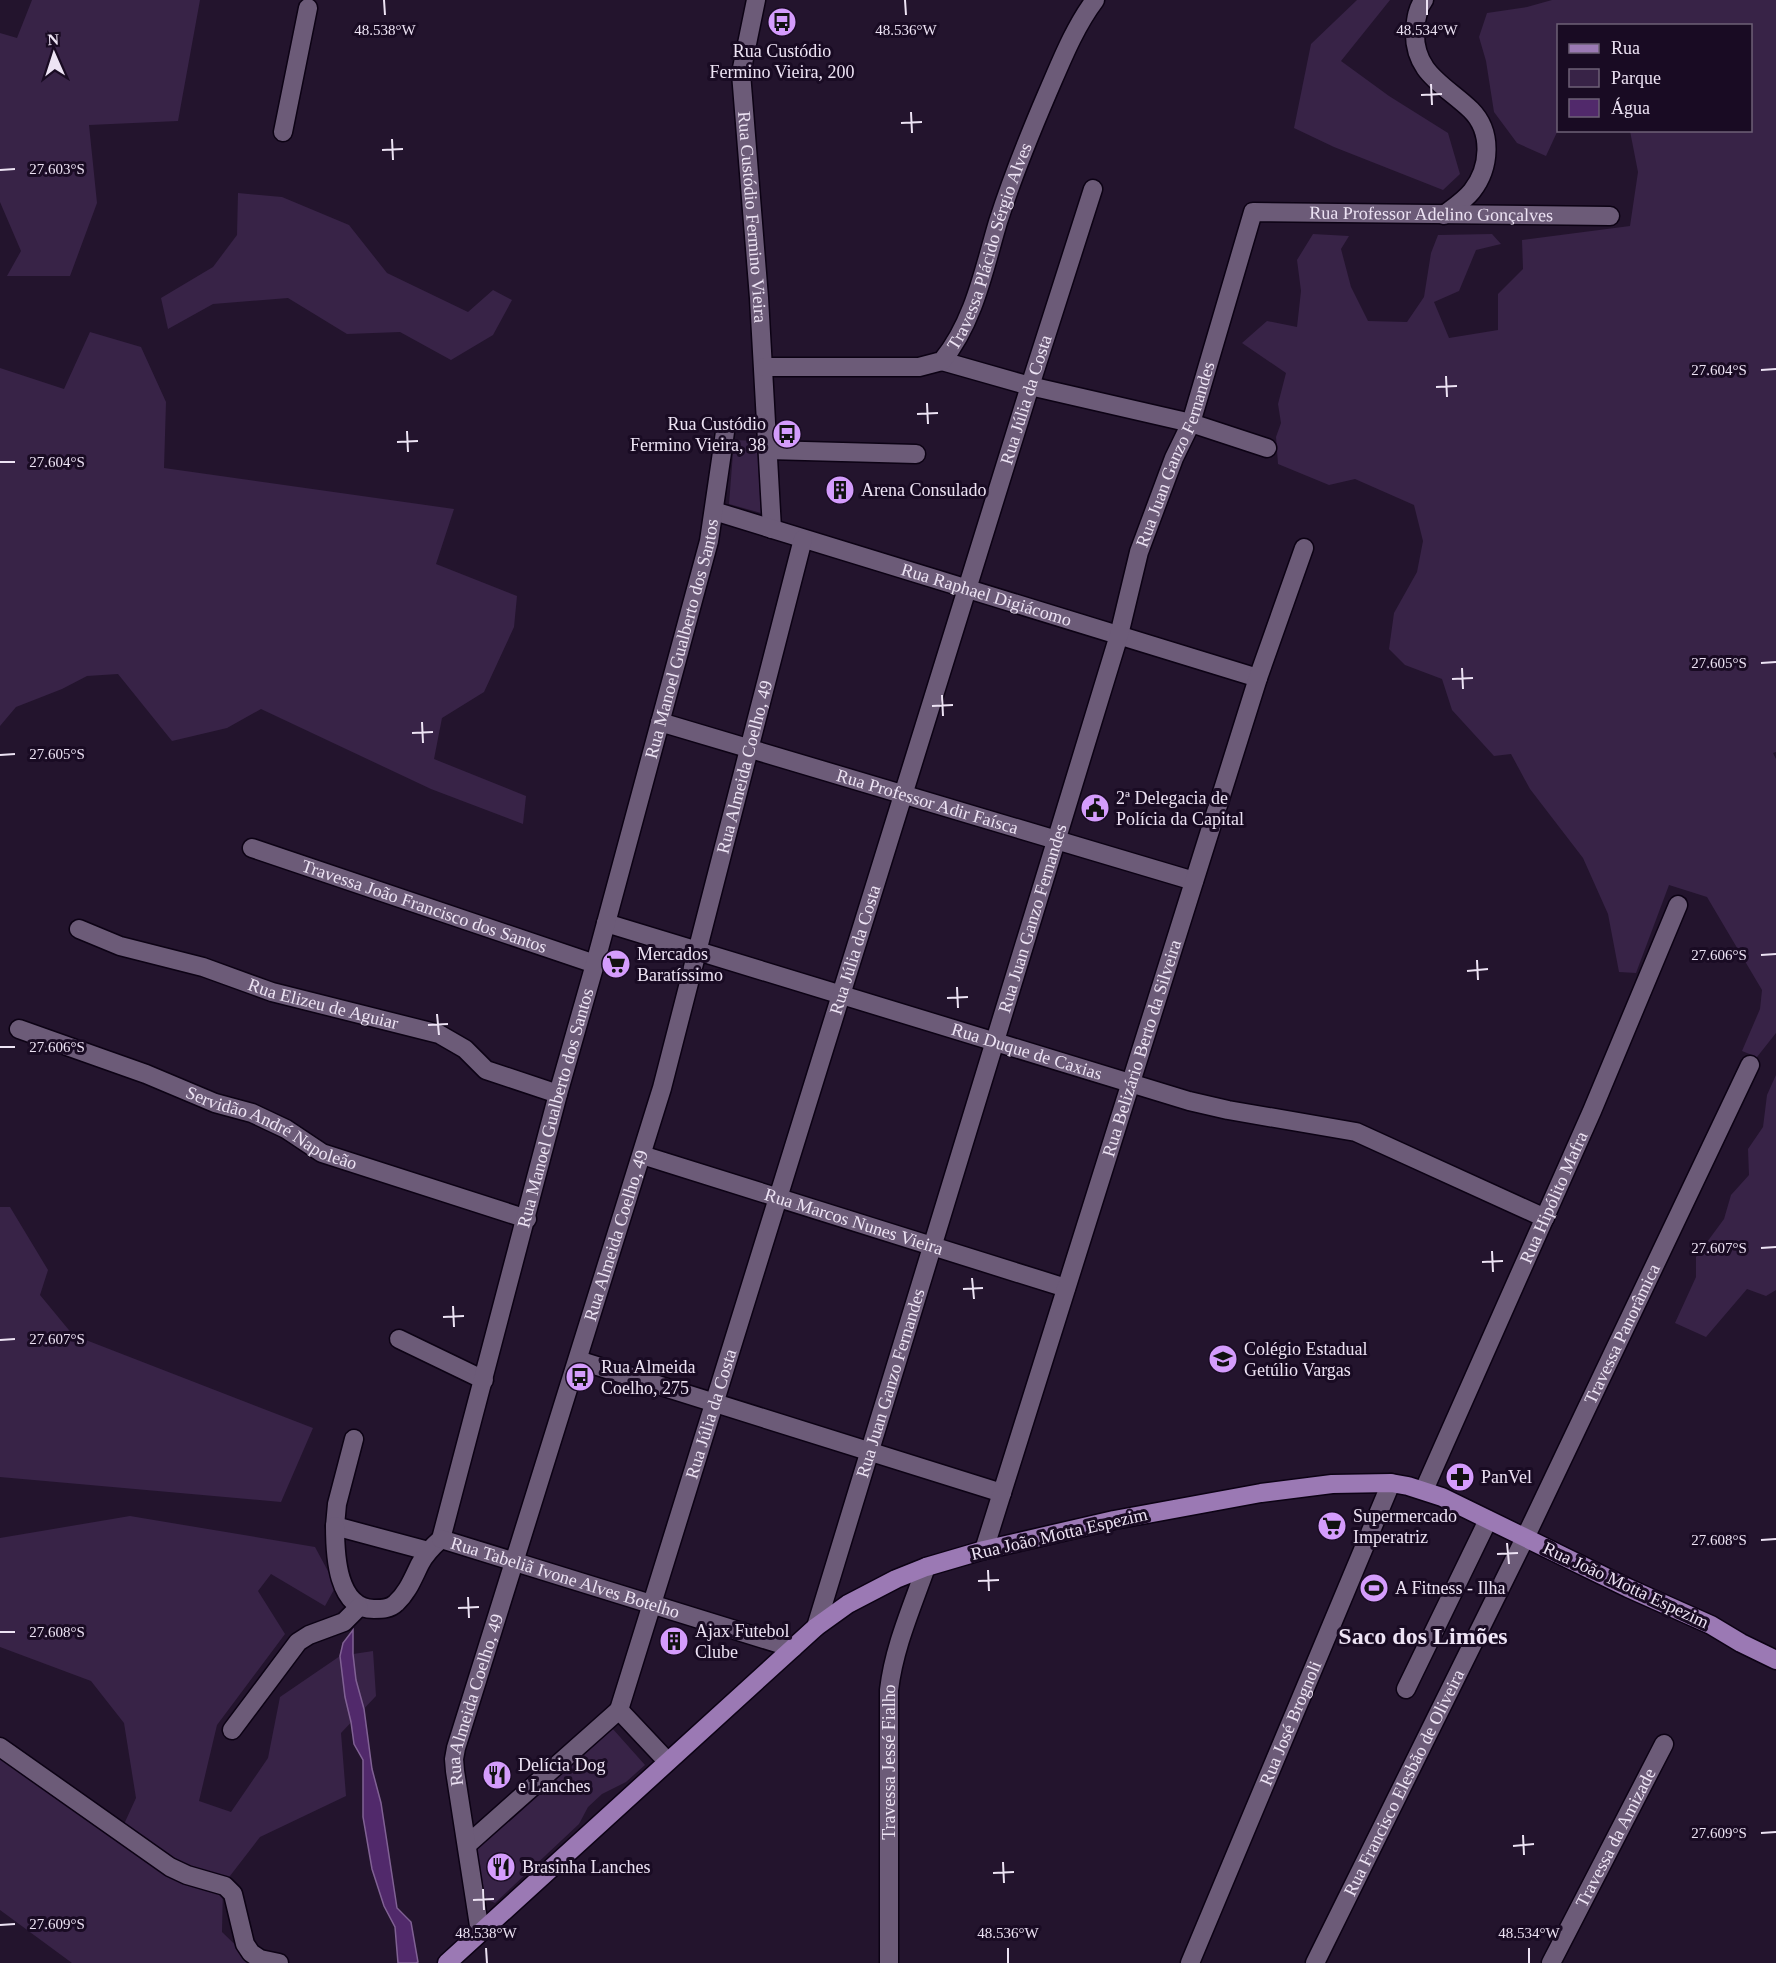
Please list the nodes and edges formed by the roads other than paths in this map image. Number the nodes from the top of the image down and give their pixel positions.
1 (756, 0) edge
2 (1095, 0) edge
3 (1424, 0) edge
4 (308, 8) dead end
5 (283, 132) dead end
6 (1093, 189) dead end
7 (1253, 212) joint
8 (1444, 215) junction
9 (1610, 216) dead end
10 (942, 361) junction
11 (764, 368) junction
12 (1030, 386) junction
13 (1191, 423) junction
14 (725, 432) dead end
15 (768, 442) junction
16 (1267, 448) dead end
17 (916, 454) dead end
18 (714, 511) junction
19 (772, 529) junction
20 (803, 538) junction
21 (1304, 548) dead end
22 (967, 589) junction
23 (1119, 635) junction
24 (1258, 678) junction
25 (660, 722) junction
26 (750, 749) junction
27 (903, 794) junction
28 (1057, 840) junction
29 (252, 848) dead end
30 (1194, 881) junction
31 (1678, 905) dead end
32 (606, 923) junction
33 (79, 929) dead end
34 (697, 951) junction
35 (595, 964) junction
36 (841, 995) junction
37 (19, 1029) dead end
38 (995, 1043) junction
39 (1750, 1065) dead end
40 (1130, 1084) junction
41 (558, 1094) junction
42 (642, 1155) junction
43 (778, 1198) junction
44 (1545, 1218) junction
45 (527, 1219) junction
46 (933, 1246) junction
47 (1066, 1287) junction
48 (399, 1339) dead end
49 (578, 1360) junction
50 (483, 1380) junction
51 (714, 1402) junction
52 (354, 1439) dead end
53 (870, 1451) junction
54 (1391, 1483) junction
55 (1424, 1490) junction
56 (1002, 1493) junction
57 (1488, 1520) junction
58 (335, 1527) junction
59 (1525, 1538) junction
60 (435, 1545) junction
61 (984, 1550) junction
62 (514, 1562) junction
63 (926, 1567) junction
64 (652, 1604) junction
65 (359, 1607) junction
66 (816, 1627) junction
67 (793, 1648) junction
68 (1776, 1660) edge
69 (1406, 1689) dead end
70 (619, 1710) junction
71 (232, 1730) dead end
72 (1664, 1744) dead end
73 (0, 1748) edge
74 (667, 1761) junction
75 (467, 1845) junction
76 (480, 1932) junction
77 (279, 1963) edge
78 (447, 1963) edge
79 (890, 1963) edge
80 (1190, 1963) edge
81 (1316, 1963) edge
82 (1551, 1963) edge

1 - 11 street, Rua Custódio Fermino Vieira
2 - 10 street, Travessa Plácido Sérgio Alves
3 - 8 street
4 - 5 street
6 - 12 street, Rua Júlia da Costa
7 - 8 street, Rua Professor Adelino Gonçalves
7 - 13 street, Rua Juan Ganzo Fernandes
8 - 9 street, Rua Professor Adelino Gonçalves
10 - 11 street, Travessa Plácido Sérgio Alves
10 - 12 street
11 - 15 street, Rua Custódio Fermino Vieira
12 - 13 street
12 - 22 street, Rua Júlia da Costa
13 - 16 street
13 - 23 street, Rua Juan Ganzo Fernandes
14 - 18 street, Rua Manoel Gualberto dos Santos
15 - 17 street
15 - 19 street, Rua Custódio Fermino Vieira
18 - 19 street, Rua Raphael Digiácomo
18 - 25 street, Rua Manoel Gualberto dos Santos
19 - 20 street, Rua Raphael Digiácomo
20 - 22 street, Rua Raphael Digiácomo
20 - 26 street, Rua Almeida Coelho, 49
21 - 24 street, Rua Belizário Berto da Silveira
22 - 23 street, Rua Raphael Digiácomo
22 - 27 street, Rua Júlia da Costa
23 - 24 street, Rua Raphael Digiácomo
23 - 28 street, Rua Juan Ganzo Fernandes
24 - 30 street, Rua Belizário Berto da Silveira
25 - 26 street, Rua Professor Adir Faísca
25 - 32 street, Rua Manoel Gualberto dos Santos
26 - 27 street, Rua Professor Adir Faísca
26 - 34 street, Rua Almeida Coelho, 49
27 - 28 street, Rua Professor Adir Faísca
27 - 36 street, Rua Júlia da Costa
28 - 30 street, Rua Professor Adir Faísca
28 - 38 street, Rua Juan Ganzo Fernandes
29 - 35 street, Travessa João Francisco dos Santos
30 - 40 street, Rua Belizário Berto da Silveira
31 - 44 street, Rua Hipólito Mafra
32 - 34 street, Rua Duque de Caxias
32 - 35 street, Rua Manoel Gualberto dos Santos
33 - 41 street, Rua Elizeu de Aguiar
34 - 36 street, Rua Duque de Caxias
34 - 42 street, Rua Almeida Coelho, 49
35 - 41 street, Rua Manoel Gualberto dos Santos
36 - 38 street, Rua Duque de Caxias
36 - 43 street, Rua Júlia da Costa
37 - 45 street, Servidão André Napoleão
38 - 40 street, Rua Duque de Caxias
38 - 46 street, Rua Juan Ganzo Fernandes
39 - 59 street, Travessa Panorâmica
40 - 44 street, Rua Duque de Caxias
40 - 47 street, Rua Belizário Berto da Silveira
41 - 45 street, Rua Manoel Gualberto dos Santos
42 - 43 street, Rua Marcos Nunes Vieira
42 - 49 street, Rua Almeida Coelho, 49
43 - 46 street, Rua Marcos Nunes Vieira
43 - 51 street, Rua Júlia da Costa
44 - 55 street, Rua Hipólito Mafra
45 - 50 street, Rua Manoel Gualberto dos Santos
46 - 47 street, Rua Marcos Nunes Vieira
46 - 53 street, Rua Juan Ganzo Fernandes
47 - 56 street, Rua Belizário Berto da Silveira
48 - 50 street
49 - 51 street
49 - 62 street, Rua Almeida Coelho, 49
50 - 60 street, Rua Manoel Gualberto dos Santos
51 - 53 street
51 - 64 street, Rua Júlia da Costa
52 - 58 street
53 - 56 street
53 - 66 street, Rua Juan Ganzo Fernandes
54 - 55 main road, Rua João Motta Espezim
54 - 61 main road, Rua João Motta Espezim
54 - 80 street, Rua José Brognoli
55 - 57 main road, Rua João Motta Espezim
56 - 61 street, Rua Belizário Berto da Silveira
57 - 59 main road, Rua João Motta Espezim
57 - 69 street
58 - 60 street, Rua Tabeliã Ivone Alves Botelho
58 - 65 street
59 - 68 main road, Rua João Motta Espezim
59 - 81 street, Rua Francisco Elesbão de Oliveira
60 - 62 street, Rua Tabeliã Ivone Alves Botelho
60 - 65 street, Rua Manoel Gualberto dos Santos
61 - 63 main road, Rua João Motta Espezim
62 - 64 street, Rua Tabeliã Ivone Alves Botelho
62 - 75 street, Rua Almeida Coelho, 49
63 - 66 main road, Rua João Motta Espezim
63 - 79 street, Travessa Jessé Fialho
64 - 67 street, Rua Tabeliã Ivone Alves Botelho
64 - 70 street, Rua Júlia da Costa
65 - 71 street
66 - 67 main road, Rua João Motta Espezim
67 - 74 main road, Rua João Motta Espezim
70 - 74 street
70 - 75 street
72 - 82 street, Travessa da Amizade
73 - 77 street
74 - 76 main road, Rua João Motta Espezim
75 - 76 street, Rua Almeida Coelho, 49
76 - 78 main road, Rua João Motta Espezim

